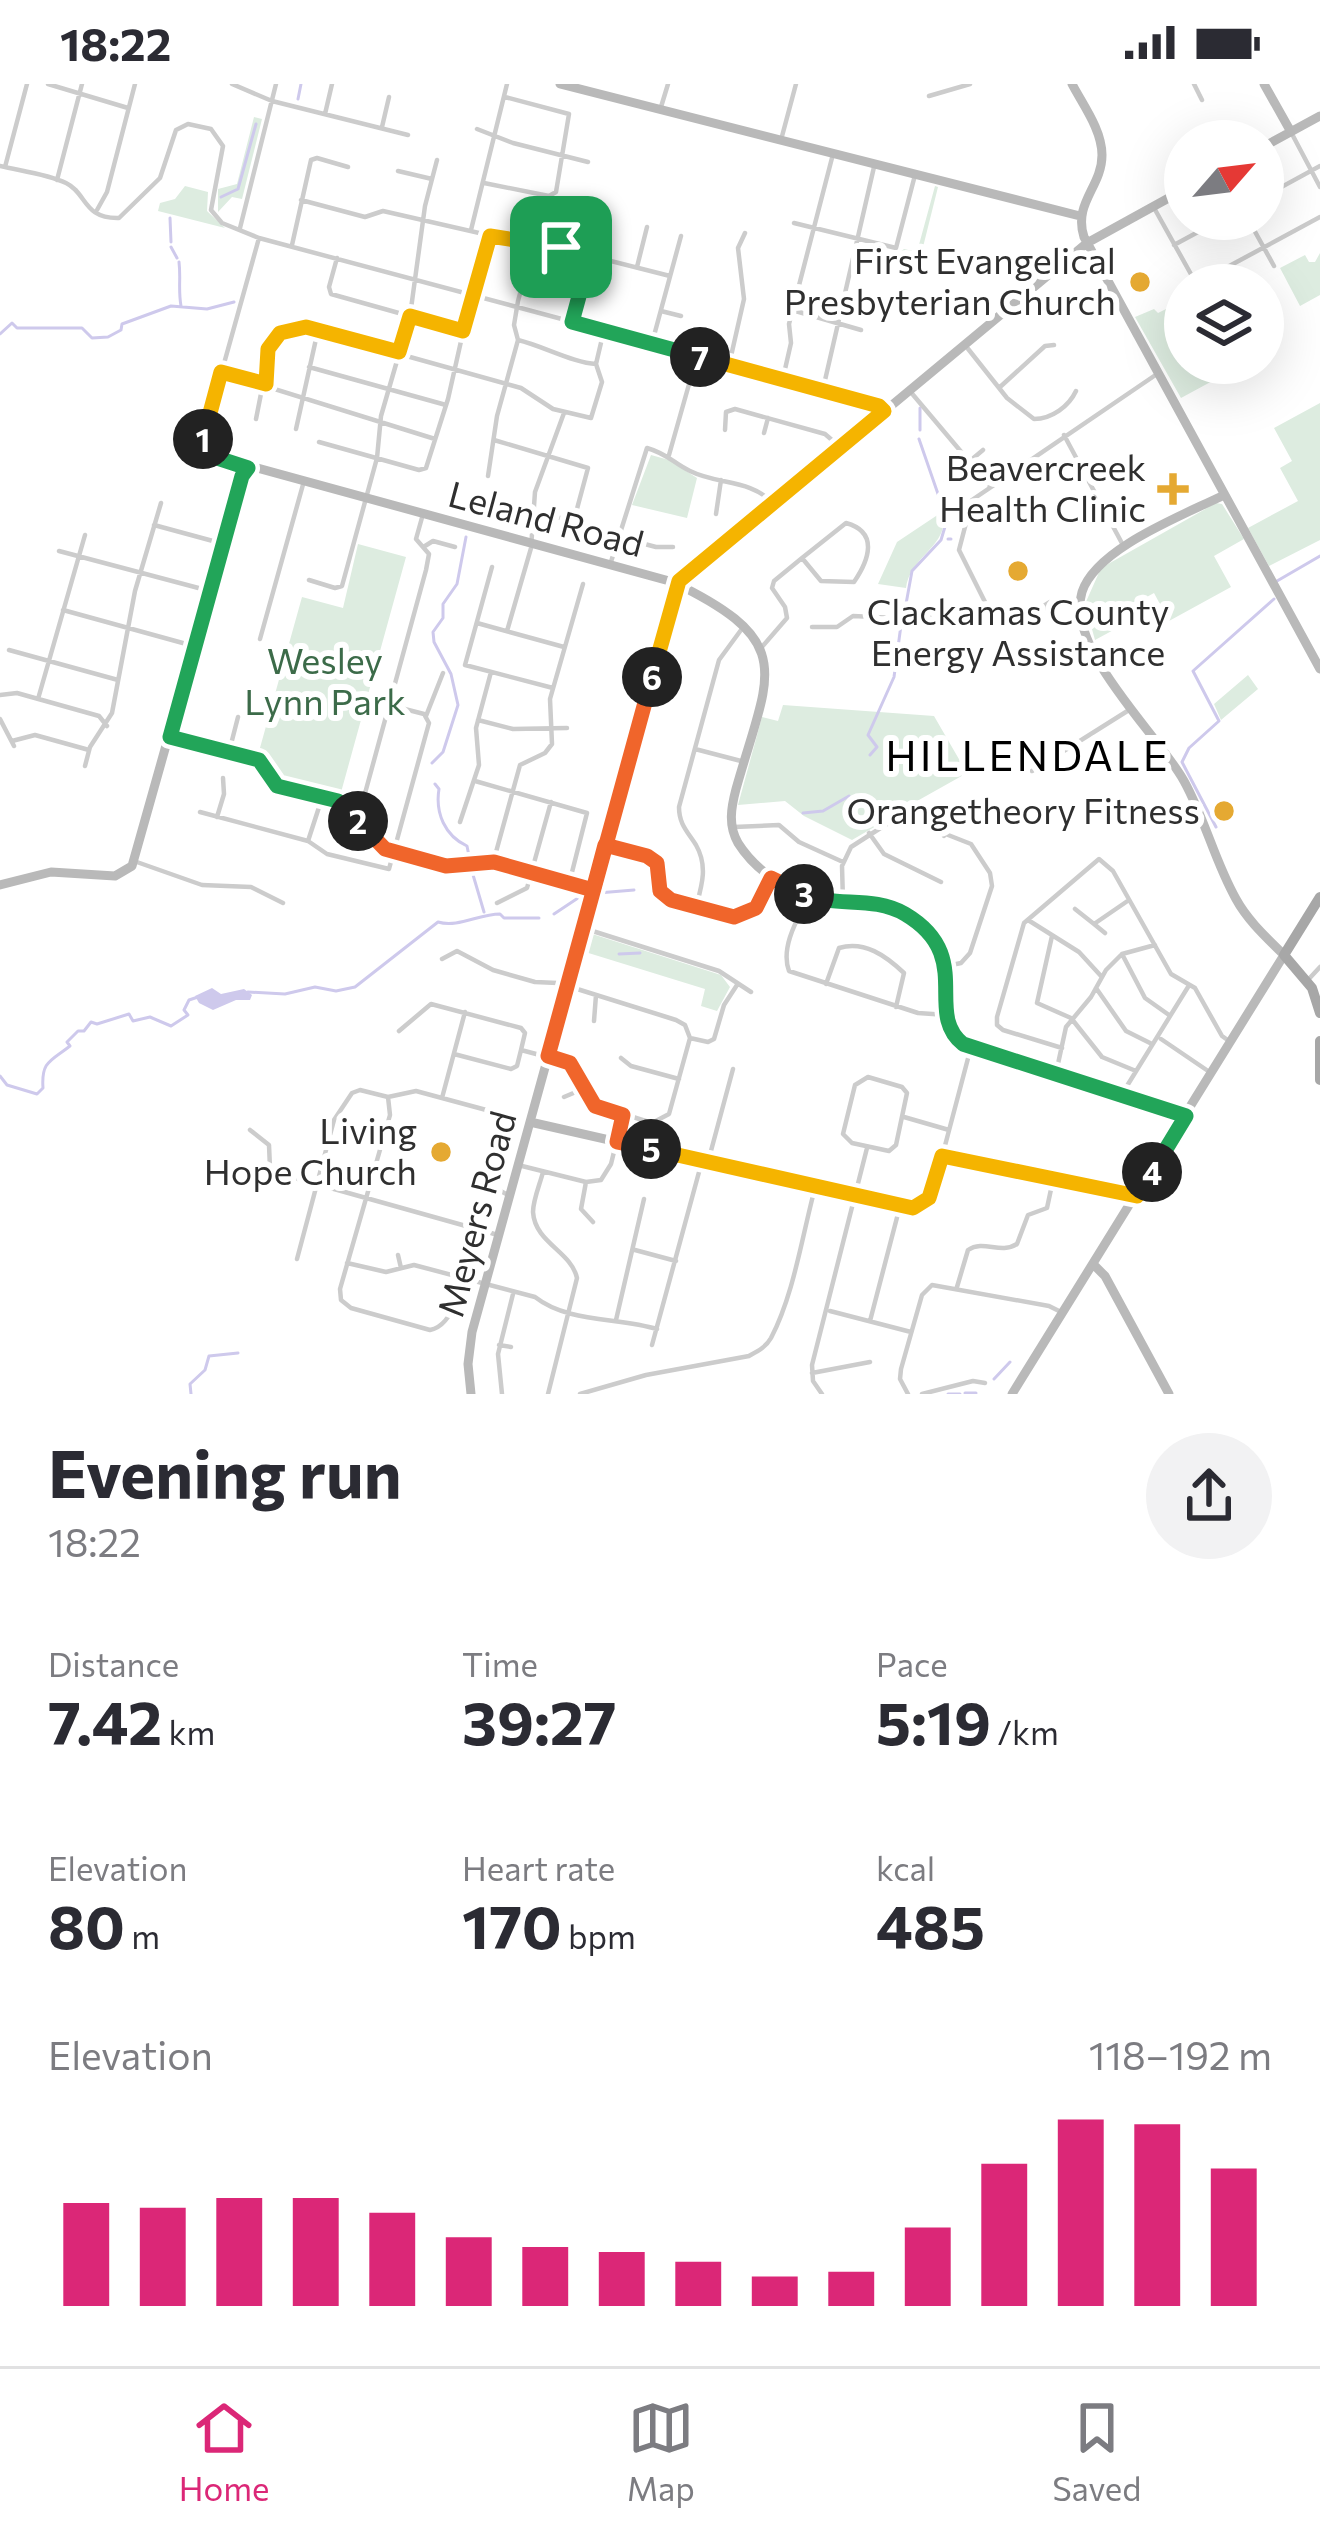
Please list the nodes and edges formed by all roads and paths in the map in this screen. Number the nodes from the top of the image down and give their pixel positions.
1 (27, 84) edge
2 (48, 84) edge
3 (82, 84) edge
4 (134, 84) edge
5 (232, 84) edge
6 (276, 84) edge
7 (332, 84) edge
8 (507, 84) edge
9 (560, 84) edge
10 (668, 84) edge
11 (796, 84) edge
12 (970, 84) edge
13 (1072, 84) edge
14 (1194, 84) edge
15 (1264, 84) edge
16 (79, 93) junction
17 (929, 96) dead end
18 (505, 97) junction
19 (389, 98) dead end
20 (1202, 100) dead end
21 (272, 101) junction
22 (128, 108) junction
23 (661, 110) junction
24 (325, 114) junction
25 (1320, 116) edge
26 (382, 128) junction
27 (478, 129) dead end
28 (1291, 132) junction
29 (408, 135) dead end
30 (1284, 136) edge
31 (495, 138) junction
32 (781, 140) junction
33 (833, 154) junction
34 (562, 156) junction
35 (436, 160) dead end
36 (588, 162) dead end
37 (875, 164) junction
38 (3, 166) edge
39 (1320, 166) edge
40 (348, 167) dead end
41 (398, 170) dead end
42 (1311, 171) junction
43 (915, 175) junction
44 (432, 179) junction
45 (57, 180) junction
46 (484, 183) junction
47 (1284, 185) edge
48 (1320, 187) edge
49 (301, 200) junction
50 (1164, 200) edge
51 (1153, 206) junction
52 (96, 212) junction
53 (600, 215) dead end
54 (1080, 216) junction
55 (1320, 217) edge
56 (424, 219) junction
57 (794, 223) dead end
58 (646, 226) dead end
59 (240, 228) junction
60 (815, 229) junction
61 (471, 230) junction
62 (745, 233) dead end
63 (490, 236) junction
64 (680, 236) dead end
65 (259, 238) junction
66 (860, 240) junction
67 (1183, 240) edge
68 (1260, 240) edge
69 (1087, 243) junction
70 (542, 244) junction
71 (1174, 245) junction
72 (292, 246) junction
73 (1264, 247) junction
74 (590, 256) junction
75 (337, 258) junction
76 (1185, 264) edge
77 (1233, 264) edge
78 (1273, 264) edge
79 (637, 267) junction
80 (670, 276) junction
81 (414, 279) junction
82 (471, 295) junction
83 (518, 307) junction
84 (793, 310) junction
85 (661, 311) junction
86 (410, 316) junction
87 (681, 316) dead end
88 (572, 322) junction
89 (838, 323) junction
90 (318, 330) junction
91 (604, 330) junction
92 (861, 330) dead end
93 (463, 331) junction
94 (518, 340) junction
95 (652, 343) junction
96 (1054, 344) dead end
97 (964, 345) junction
98 (399, 352) junction
99 (697, 356) junction
100 (596, 364) junction
101 (729, 364) junction
102 (309, 367) junction
103 (455, 370) junction
104 (221, 372) junction
105 (1157, 374) junction
106 (783, 378) junction
107 (266, 384) junction
108 (507, 385) junction
109 (1000, 387) junction
110 (389, 389) junction
111 (823, 389) junction
112 (909, 390) junction
113 (1076, 391) dead end
114 (674, 394) dead end
115 (685, 399) junction
116 (304, 401) junction
117 (446, 405) junction
118 (884, 411) junction
119 (564, 413) junction
120 (768, 418) junction
121 (256, 419) dead end
122 (380, 422) junction
123 (296, 429) dead end
124 (725, 430) dead end
125 (764, 433) dead end
126 (1064, 435) junction
127 (435, 439) junction
128 (494, 440) junction
129 (320, 442) dead end
130 (840, 447) junction
131 (982, 450) dead end
132 (548, 454) junction
133 (669, 454) junction
134 (377, 458) junction
135 (970, 461) junction
136 (248, 468) junction
137 (488, 476) dead end
138 (721, 480) junction
139 (304, 481) junction
140 (946, 482) dead end
141 (990, 486) junction
142 (1224, 495) junction
143 (365, 497) junction
144 (160, 503) dead end
145 (772, 503) junction
146 (423, 514) junction
147 (535, 514) junction
148 (716, 514) dead end
149 (154, 525) junction
150 (85, 535) dead end
151 (618, 537) junction
152 (224, 544) junction
153 (531, 544) junction
154 (425, 546) junction
155 (455, 547) dead end
156 (673, 547) dead end
157 (1124, 547) junction
158 (59, 550) dead end
159 (79, 556) junction
160 (802, 558) junction
161 (610, 566) junction
162 (492, 567) dead end
163 (141, 572) junction
164 (308, 580) dead end
165 (583, 584) dead end
166 (678, 584) junction
167 (211, 591) junction
168 (1080, 602) junction
169 (986, 604) junction
170 (63, 610) junction
171 (475, 622) junction
172 (128, 627) junction
173 (746, 627) junction
174 (812, 627) dead end
175 (507, 631) junction
176 (260, 640) dead end
177 (196, 646) junction
178 (564, 647) junction
179 (761, 648) junction
180 (9, 650) dead end
181 (48, 662) junction
182 (1320, 669) edge
183 (491, 672) junction
184 (443, 673) dead end
185 (118, 680) junction
186 (553, 688) junction
187 (0, 695) edge
188 (38, 700) junction
189 (389, 705) junction
190 (1129, 710) junction
191 (426, 716) junction
192 (238, 717) dead end
193 (0, 719) edge
194 (478, 720) junction
195 (107, 726) junction
196 (567, 728) dead end
197 (551, 730) junction
198 (170, 737) junction
199 (695, 749) junction
200 (89, 750) junction
201 (229, 752) junction
202 (744, 762) junction
203 (85, 766) dead end
204 (1032, 770) dead end
205 (223, 778) dead end
206 (475, 781) junction
207 (513, 791) junction
208 (322, 798) junction
209 (551, 802) junction
210 (954, 811) dead end
211 (200, 812) dead end
212 (352, 813) junction
213 (217, 818) junction
214 (460, 822) dead end
215 (732, 827) junction
216 (869, 833) junction
217 (944, 836) junction
218 (308, 841) junction
219 (605, 845) junction
220 (395, 852) junction
221 (134, 862) junction
222 (494, 862) junction
223 (843, 862) junction
224 (532, 873) junction
225 (771, 878) junction
226 (941, 882) dead end
227 (569, 884) junction
228 (0, 886) edge
229 (593, 890) junction
230 (808, 896) junction
231 (1320, 897) edge
232 (1129, 900) junction
233 (843, 901) junction
234 (284, 903) dead end
235 (497, 903) dead end
236 (696, 907) junction
237 (1075, 909) dead end
238 (1028, 920) junction
239 (1094, 924) junction
240 (583, 928) junction
241 (1105, 934) dead end
242 (1052, 936) junction
243 (1155, 945) junction
244 (1122, 954) junction
245 (1284, 955) junction
246 (442, 959) dead end
247 (946, 966) junction
248 (1320, 968) edge
249 (1101, 976) junction
250 (1307, 980) junction
251 (738, 984) junction
252 (826, 984) junction
253 (567, 986) junction
254 (1188, 987) junction
255 (1096, 988) junction
256 (751, 992) dead end
257 (596, 995) junction
258 (896, 1006) junction
259 (465, 1012) junction
260 (1320, 1013) edge
261 (948, 1015) junction
262 (1170, 1016) junction
263 (1071, 1018) junction
264 (594, 1021) dead end
265 (1240, 1028) junction
266 (399, 1031) dead end
267 (690, 1039) junction
268 (1161, 1039) dead end
269 (1320, 1041) edge
270 (1229, 1042) junction
271 (1152, 1044) junction
272 (971, 1047) junction
273 (1062, 1048) junction
274 (521, 1050) junction
275 (454, 1054) junction
276 (548, 1056) junction
277 (1223, 1056) junction
278 (621, 1058) dead end
279 (733, 1069) dead end
280 (1136, 1071) junction
281 (1056, 1074) junction
282 (1213, 1074) junction
283 (680, 1079) junction
284 (1320, 1081) edge
285 (583, 1088) junction
286 (1122, 1094) junction
287 (388, 1097) junction
288 (564, 1097) dead end
289 (442, 1098) junction
290 (490, 1112) dead end
291 (623, 1115) junction
292 (1186, 1116) junction
293 (904, 1117) junction
294 (530, 1122) junction
295 (250, 1130) dead end
296 (949, 1130) junction
297 (617, 1142) junction
298 (867, 1148) junction
299 (942, 1156) junction
300 (705, 1162) junction
301 (518, 1165) junction
302 (543, 1172) junction
303 (1054, 1180) junction
304 (484, 1182) dead end
305 (586, 1182) junction
306 (316, 1185) junction
307 (815, 1188) junction
308 (509, 1196) junction
309 (856, 1196) junction
310 (1137, 1196) junction
311 (364, 1198) junction
312 (644, 1199) dead end
313 (900, 1206) junction
314 (593, 1222) dead end
315 (499, 1235) junction
316 (633, 1249) junction
317 (398, 1256) dead end
318 (460, 1256) dead end
319 (297, 1259) dead end
320 (676, 1261) junction
321 (346, 1263) junction
322 (1094, 1265) junction
323 (401, 1268) junction
324 (460, 1277) junction
325 (485, 1284) junction
326 (957, 1287) junction
327 (513, 1292) junction
328 (827, 1311) junction
329 (570, 1312) junction
330 (1063, 1313) junction
331 (616, 1320) junction
332 (870, 1321) junction
333 (657, 1329) junction
334 (911, 1332) junction
335 (499, 1345) junction
336 (652, 1345) dead end
337 (512, 1347) dead end
338 (870, 1362) dead end
339 (812, 1373) junction
340 (985, 1383) dead end
341 (472, 1394) edge
342 (502, 1394) edge
343 (548, 1394) edge
344 (580, 1394) edge
345 (823, 1394) edge
346 (908, 1394) edge
347 (922, 1394) edge
348 (1012, 1394) edge
349 (1169, 1394) edge

1 - 38 street
2 - 16 street
3 - 16 street
4 - 22 street
5 - 21 street
6 - 21 street
7 - 24 street
8 - 18 street
9 - 23 street
10 - 23 street
11 - 32 street
12 - 17 street
13 - 54 street
14 - 20 street
15 - 28 street
16 - 22 street
16 - 45 street
18 - 31 street
18 - 34 street
19 - 26 street
21 - 24 street
21 - 59 street
22 - 52 street
23 - 32 street
24 - 26 street
25 - 28 street
26 - 29 street
27 - 31 street
28 - 30 street
28 - 42 street
31 - 34 street
31 - 46 street
32 - 33 street
33 - 37 street
33 - 60 street
34 - 36 street
34 - 46 street
35 - 44 street
37 - 43 street
37 - 66 street
38 - 45 street
39 - 42 street
40 - 49 street
41 - 44 street
42 - 47 street
42 - 48 street
43 - 54 street
43 - 66 street
44 - 56 street
45 - 52 street
46 - 61 street
49 - 56 street
49 - 72 street
50 - 51 street, Leland Road
51 - 69 street, Leland Road
51 - 71 street
52 - 59 street
53 - 74 street
54 - 69 street
55 - 73 street
56 - 61 street
56 - 81 street
57 - 60 street
58 - 79 street
59 - 65 street
60 - 66 street
60 - 84 street
61 - 63 street
62 - 101 street
63 - 70 street
63 - 82 street
64 - 80 street
65 - 72 street
65 - 104 street
66 - 89 street
67 - 71 street
68 - 73 street
69 - 97 street, Leland Road
69 - 105 street
70 - 74 street
70 - 83 street
71 - 76 street
72 - 75 street
73 - 77 street
73 - 78 street
74 - 79 street
74 - 88 street
75 - 81 street
75 - 86 street
79 - 80 street
80 - 85 street
81 - 82 street
81 - 86 street
82 - 83 street
82 - 93 street
83 - 88 street
83 - 94 street
84 - 89 street
84 - 106 street
85 - 87 street
85 - 95 street
86 - 93 street
86 - 98 street
88 - 91 street
89 - 92 street
89 - 111 street
90 - 98 street
90 - 102 street
90 - 107 street
91 - 95 street
91 - 100 street
93 - 103 street
94 - 100 street
94 - 108 street
95 - 99 street
96 - 109 street
97 - 109 street
97 - 112 street, Leland Road
98 - 103 street
98 - 110 street
99 - 101 street
99 - 115 street
100 - 119 street
101 - 106 street
102 - 110 street
102 - 116 street
103 - 108 street
103 - 117 street
104 - 107 street
104 - 136 street
105 - 126 street
105 - 142 street
106 - 111 street
107 - 116 street
107 - 121 street
108 - 119 street
108 - 128 street
109 - 113 street
110 - 117 street
110 - 122 street
111 - 118 street
112 - 118 street, Leland Road
112 - 135 street
114 - 115 street
115 - 133 street
116 - 122 street
116 - 123 street
117 - 127 street
118 - 130 street, Leland Road
119 - 132 street
120 - 124 street
120 - 125 street
120 - 130 street
122 - 127 street
122 - 134 street
126 - 141 street
126 - 157 street
127 - 134 street
128 - 132 street
128 - 137 street
129 - 134 street
130 - 145 street, Leland Road
131 - 135 street
132 - 147 street
132 - 147 street
133 - 138 street
133 - 151 street
134 - 143 street
135 - 140 street
135 - 141 street
136 - 139 street, Leland Road
136 - 152 street
138 - 145 street
138 - 148 street
139 - 143 street, Leland Road
139 - 176 street
141 - 169 street
142 - 157 street
142 - 182 street
143 - 146 street, Leland Road
143 - 164 street
144 - 149 street
145 - 166 street, Leland Road
146 - 153 street, Leland Road
146 - 154 street
147 - 153 street
149 - 152 street
149 - 163 street
150 - 159 street
151 - 156 street
151 - 161 street
152 - 167 street
153 - 161 street, Leland Road
153 - 175 street
154 - 155 street
154 - 189 street
157 - 168 street
158 - 159 street
159 - 163 street
159 - 170 street
160 - 160 street
160 - 179 street
161 - 166 street, Leland Road
162 - 171 street
163 - 167 street
163 - 172 street
165 - 178 street
166 - 173 street
166 - 219 street, Meyers Road
167 - 177 street
168 - 169 street
168 - 190 street
169 - 174 street
170 - 172 street
170 - 181 street
171 - 175 street
171 - 183 street
172 - 177 street
172 - 185 street
173 - 179 street
173 - 199 street
175 - 178 street
177 - 198 street
178 - 186 street
179 - 202 street
180 - 181 street
181 - 185 street
181 - 188 street
183 - 186 street
183 - 194 street
184 - 191 street
185 - 195 street
186 - 197 street
187 - 188 street
188 - 195 street
189 - 191 street
189 - 212 street
190 - 204 street
190 - 245 street
191 - 220 street
192 - 201 street
193 - 200 street
194 - 197 street
194 - 206 street
195 - 200 street
196 - 197 street
197 - 207 street
198 - 201 street
198 - 221 street
199 - 202 street
199 - 236 street
200 - 203 street
201 - 208 street
202 - 215 street
205 - 213 street
206 - 207 street
206 - 214 street
207 - 209 street
207 - 222 street
208 - 212 street
208 - 218 street
209 - 224 street
209 - 227 street
210 - 217 street
211 - 213 street
212 - 220 street
213 - 218 street
215 - 223 street
215 - 225 street
216 - 217 street
216 - 223 street
216 - 226 street
217 - 247 street
218 - 220 street
219 - 229 street, Meyers Road
219 - 236 street
220 - 222 street
221 - 228 street
221 - 234 street
222 - 224 street
223 - 233 street
224 - 227 street
224 - 235 street
225 - 230 street
225 - 236 street
227 - 229 street
229 - 240 street, Meyers Road
230 - 233 street
230 - 252 street
231 - 245 main road
232 - 238 street
232 - 239 street
232 - 243 street
233 - 247 street
237 - 239 street
238 - 242 street
238 - 273 street
239 - 241 street
240 - 251 street
240 - 253 street, Meyers Road
242 - 249 street
242 - 263 street
243 - 244 street
243 - 254 street
244 - 249 street
244 - 262 street
245 - 250 main road
245 - 265 street
246 - 253 street
247 - 261 street
248 - 250 street
249 - 255 street
250 - 260 main road
251 - 256 street
251 - 267 street
252 - 258 street
252 - 258 street
253 - 257 street
253 - 276 street, Meyers Road
254 - 262 street
254 - 270 street
255 - 263 street
255 - 271 street
257 - 264 street
257 - 267 street
258 - 261 street
259 - 266 street
259 - 274 street
259 - 275 street
261 - 272 street
262 - 271 street
263 - 273 street
263 - 280 street
265 - 270 street
265 - 277 street
267 - 283 street
268 - 282 street
269 - 284 main road
270 - 277 street
271 - 280 street
272 - 281 street
272 - 296 street
273 - 281 street
274 - 275 street
274 - 276 street
275 - 289 street
276 - 285 street
276 - 294 street, Meyers Road
277 - 282 street
278 - 283 street
279 - 300 street
280 - 286 street
281 - 286 street
282 - 292 street
283 - 291 street
285 - 288 street
285 - 291 street
286 - 292 street
287 - 289 street
287 - 306 street
287 - 311 street
289 - 290 street
291 - 297 street
292 - 310 street
293 - 296 street
293 - 298 street
293 - 298 street
294 - 297 street
294 - 301 street, Meyers Road
295 - 306 street
296 - 299 street
297 - 300 street
297 - 305 street
298 - 309 street
299 - 303 street
299 - 313 street
300 - 307 street
300 - 320 street
301 - 302 street
301 - 308 street, Meyers Road
302 - 305 street
302 - 329 street
303 - 310 street
303 - 326 street
304 - 308 street
305 - 314 street
306 - 311 street
306 - 319 street
307 - 309 street
307 - 344 street
308 - 315 street, Meyers Road
309 - 313 street
309 - 328 street
310 - 322 street
311 - 315 street
311 - 321 street
312 - 316 street
313 - 332 street
315 - 325 street, Meyers Road
316 - 320 street
316 - 331 street
317 - 323 street
318 - 324 street
320 - 333 street
321 - 323 street
321 - 324 street
322 - 330 street
322 - 349 street
323 - 324 street
324 - 325 street
325 - 327 street
325 - 341 street, Meyers Road
326 - 330 street
326 - 334 street
327 - 329 street
327 - 335 street
328 - 332 street
328 - 339 street
329 - 331 street
329 - 343 street
330 - 348 street
331 - 333 street
332 - 334 street
333 - 336 street
334 - 346 street
335 - 337 street
335 - 342 street
338 - 339 street
339 - 345 street
340 - 347 street

